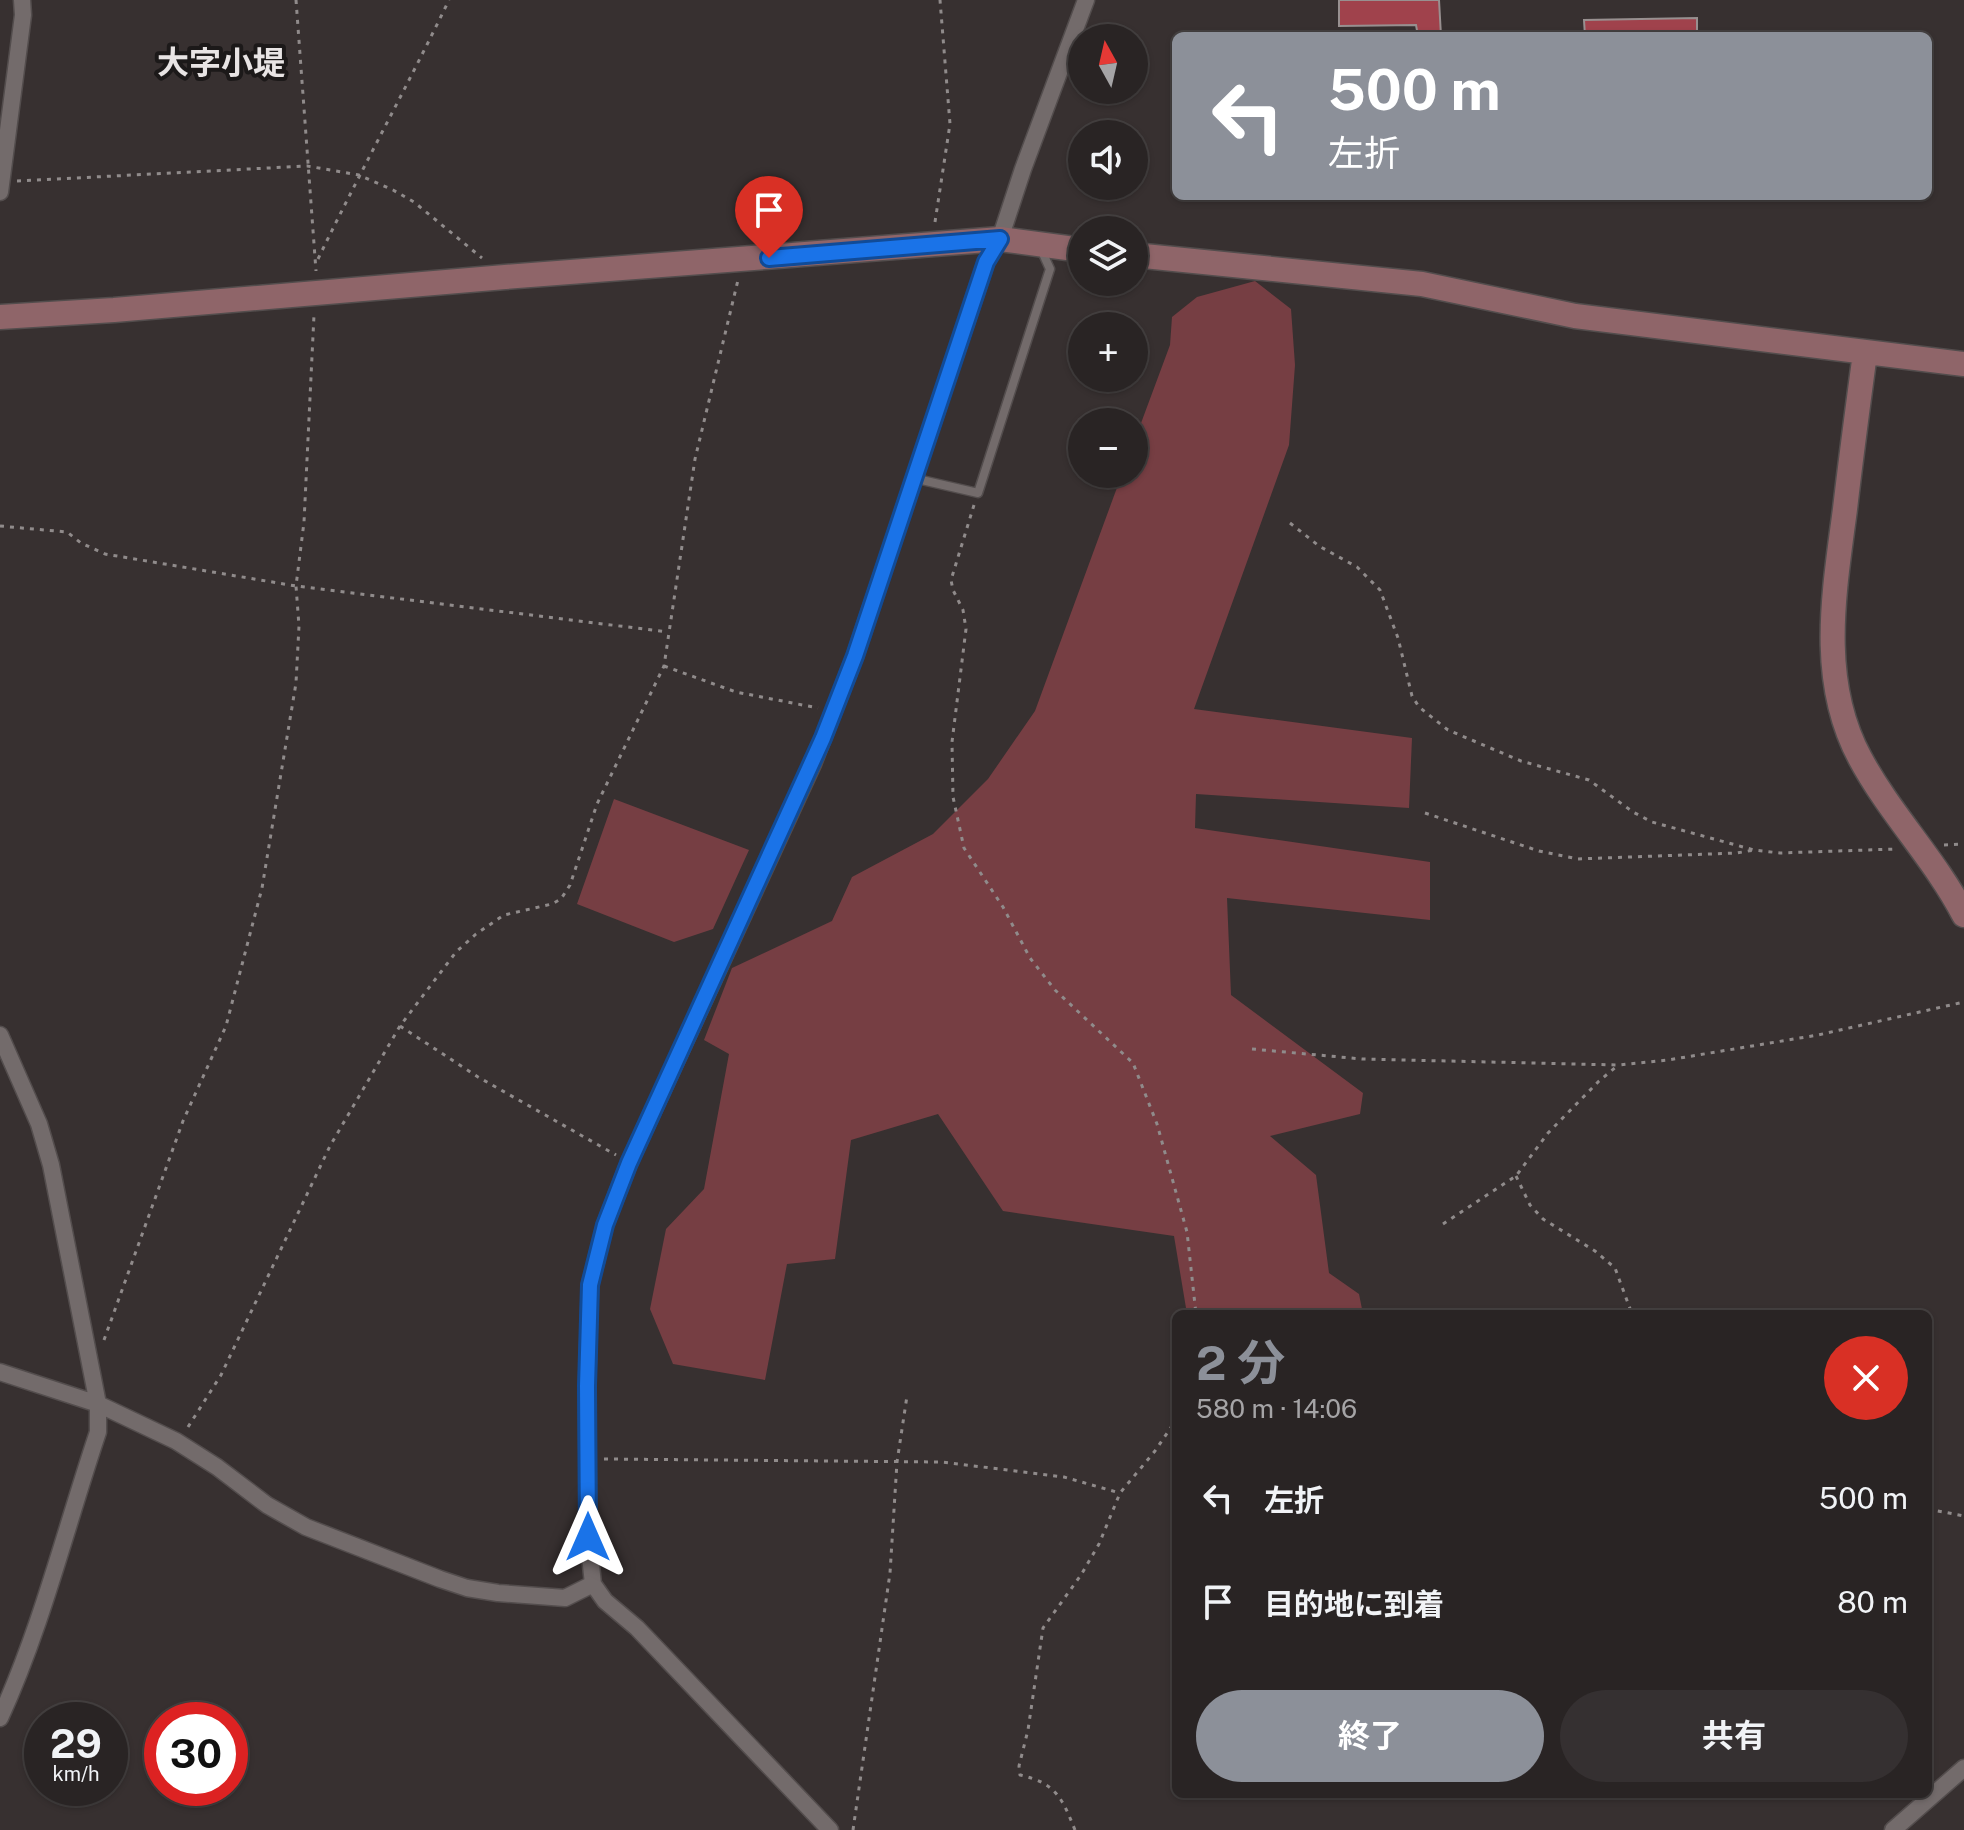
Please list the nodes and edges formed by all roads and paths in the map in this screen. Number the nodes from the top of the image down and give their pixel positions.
1 (22, 0) edge
2 (296, 0) edge
3 (449, 0) edge
4 (940, 0) edge
5 (1086, 0) edge
6 (307, 166) junction
7 (359, 175) junction
8 (1, 187) edge
9 (1000, 239) junction
10 (939, 245) junction
11 (1040, 246) junction
12 (1068, 249) edge
13 (1148, 256) edge
14 (741, 260) junction
15 (316, 263) junction
16 (505, 277) junction
17 (315, 293) junction
18 (0, 317) edge
19 (1865, 353) junction
20 (1964, 364) edge
21 (912, 478) junction
22 (978, 493) junction
23 (1290, 523) dead end
24 (0, 526) edge
25 (296, 586) junction
26 (668, 632) junction
27 (664, 666) junction
28 (834, 711) junction
29 (1425, 813) dead end
30 (1964, 844) edge
31 (1921, 846) junction
32 (1754, 850) junction
33 (1964, 915) edge
34 (1964, 1002) edge
35 (400, 1026) junction
36 (0, 1035) edge
37 (1252, 1049) dead end
38 (1618, 1065) junction
39 (629, 1163) junction
40 (1516, 1176) junction
41 (1443, 1224) dead end
42 (1196, 1310) edge
43 (1631, 1310) edge
44 (91, 1362) junction
45 (0, 1372) edge
46 (907, 1396) dead end
47 (98, 1404) junction
48 (1172, 1426) edge
49 (176, 1441) junction
50 (588, 1459) junction
51 (897, 1462) junction
52 (1120, 1493) junction
53 (1932, 1510) edge
54 (1964, 1516) edge
55 (593, 1584) junction
56 (0, 1718) edge
57 (1964, 1768) edge
58 (1932, 1796) edge
59 (1930, 1798) edge
60 (830, 1830) edge
61 (853, 1830) edge
62 (1075, 1830) edge
63 (1893, 1830) edge

1 - 8 street
2 - 6 path
3 - 7 path
4 - 10 path
5 - 9 street
6 - 7 path
6 - 8 path
6 - 15 path
7 - 15 path
7 - 16 path
9 - 10 street
9 - 11 street
9 - 21 street
10 - 14 street
11 - 12 street
11 - 22 lane
13 - 19 street
14 - 16 street
14 - 26 path
15 - 17 path
16 - 17 street
17 - 18 street
17 - 25 path
19 - 20 street
19 - 31 street
21 - 22 lane
21 - 28 street
22 - 42 path
23 - 32 path
24 - 25 path
25 - 26 path
25 - 44 path
26 - 27 path
27 - 28 path
27 - 35 path
28 - 39 street
29 - 32 path
30 - 31 path
31 - 32 path
31 - 33 street
34 - 38 path
35 - 39 path
35 - 49 path
36 - 44 street
37 - 38 path
38 - 40 path
39 - 50 street
40 - 41 path
40 - 43 path
44 - 47 street
45 - 47 street
46 - 51 path
47 - 49 street
47 - 56 street
48 - 52 path
49 - 55 street
50 - 51 path
50 - 55 street
51 - 52 path
51 - 61 path
52 - 62 path
53 - 54 path
55 - 60 street
57 - 58 street
59 - 63 street

